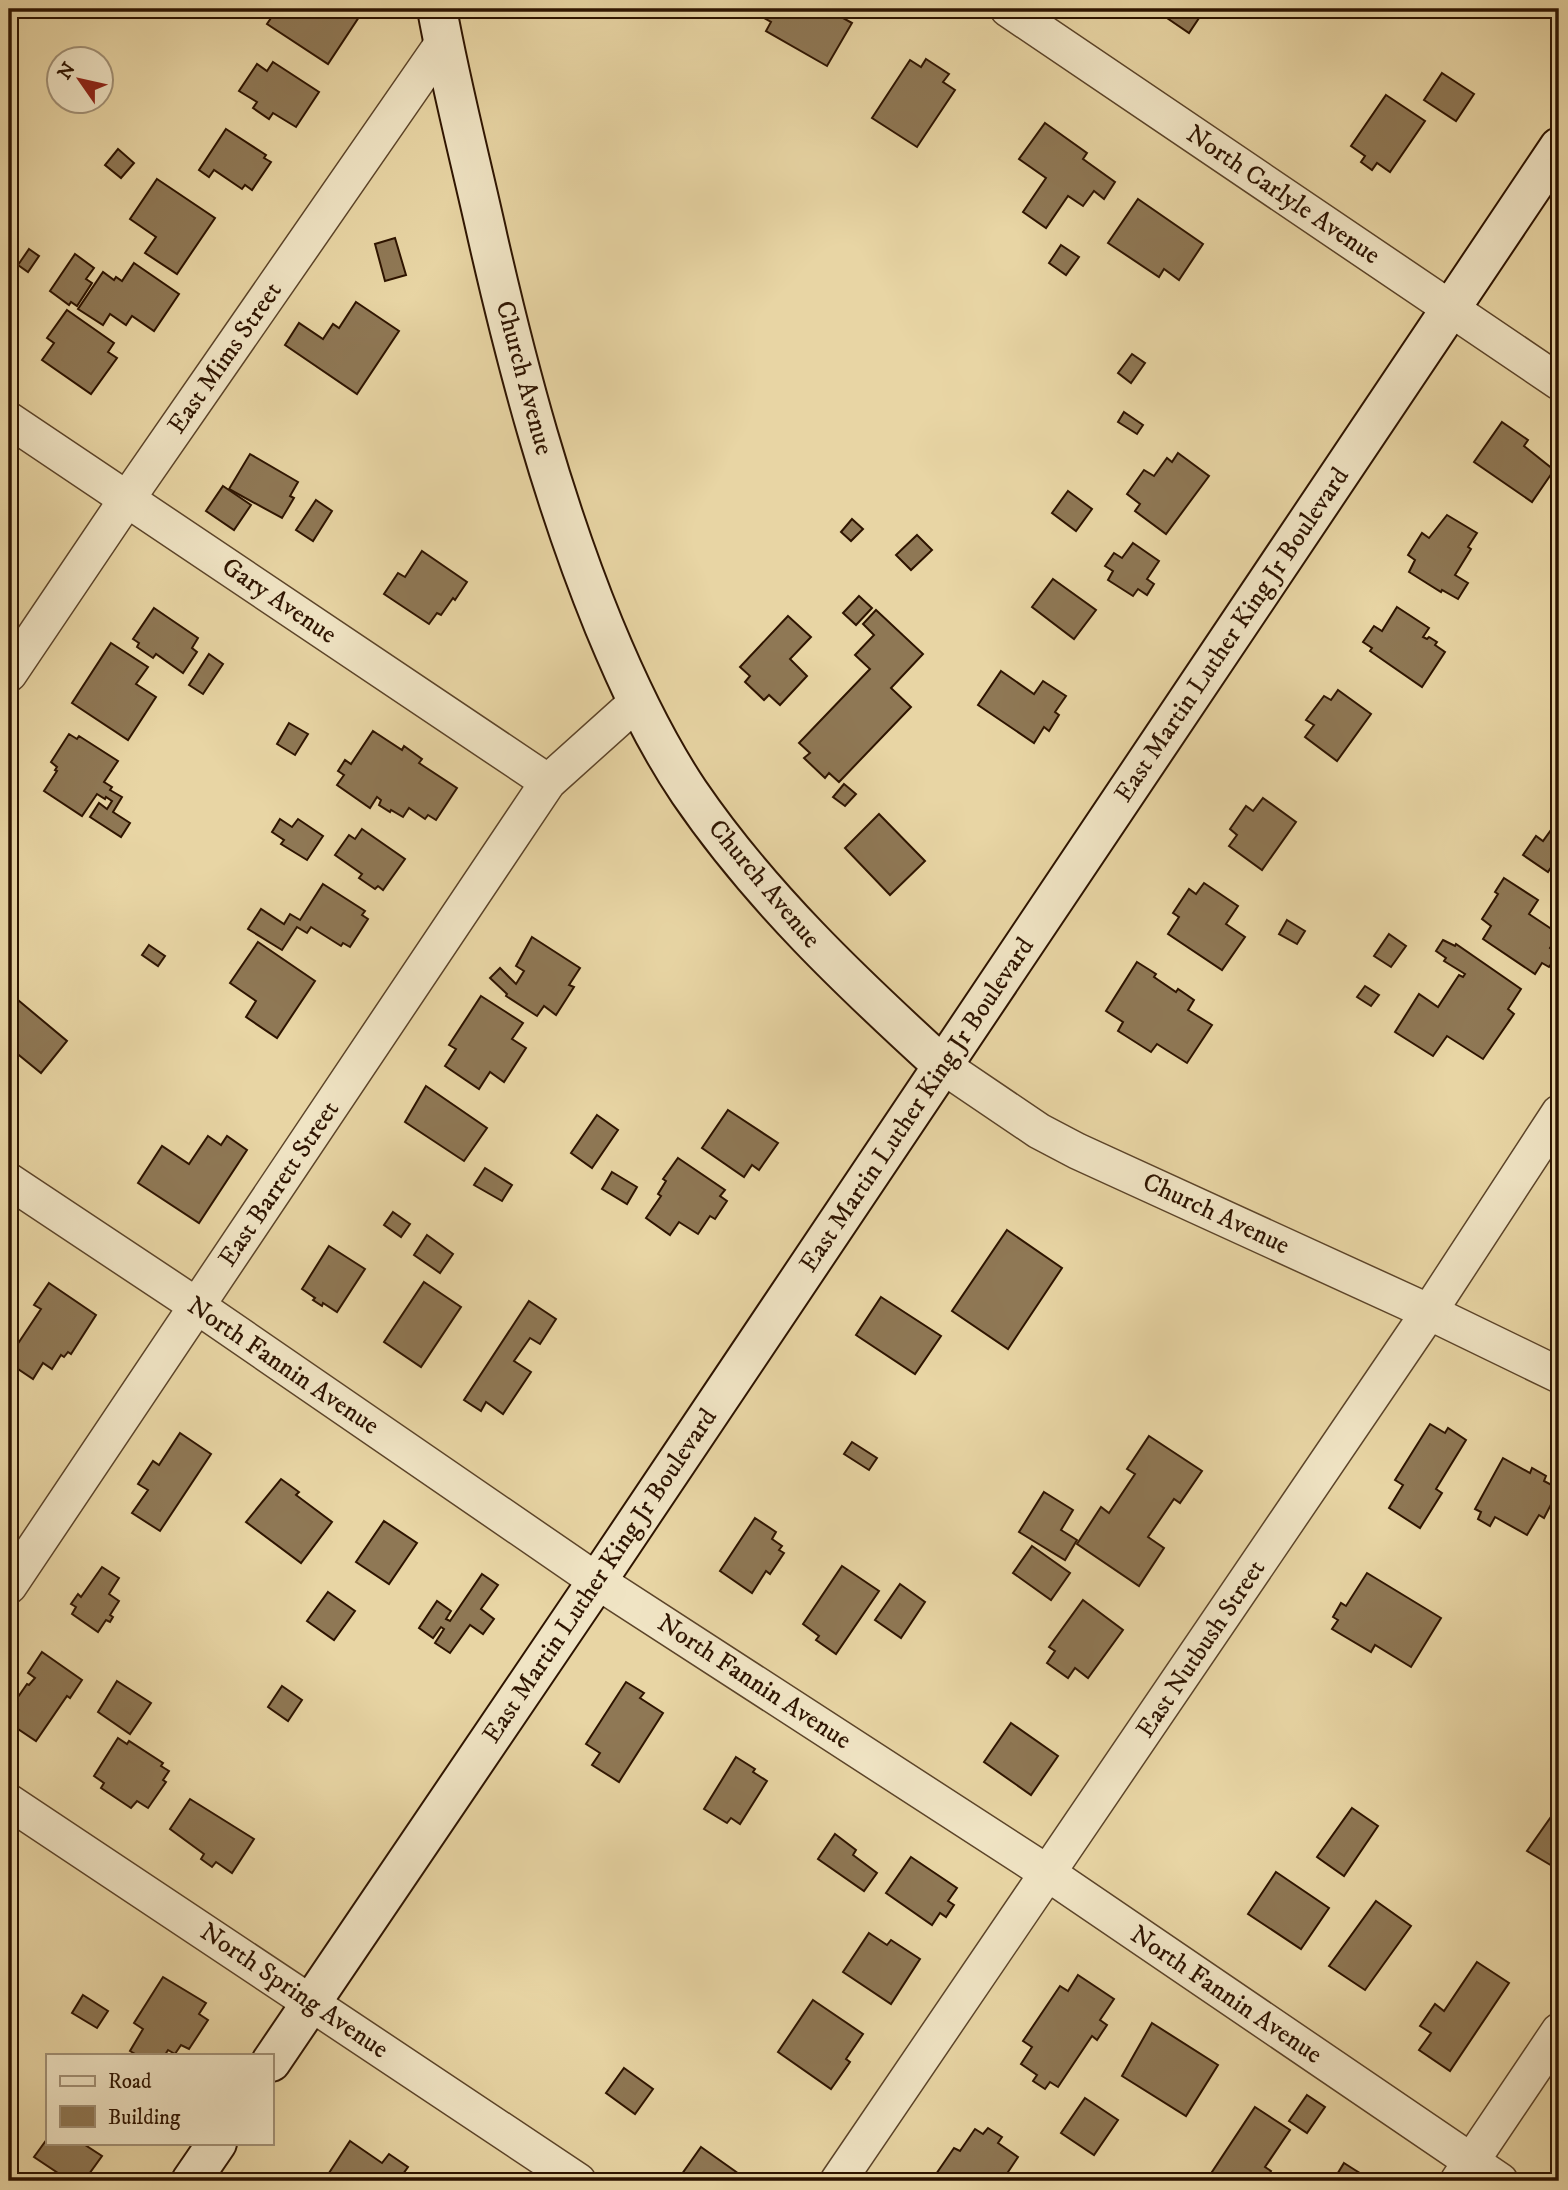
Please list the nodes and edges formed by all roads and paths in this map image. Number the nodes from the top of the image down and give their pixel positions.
1 (1008, 9) edge
2 (440, 26) edge
3 (1559, 147) edge
4 (1451, 309) junction
5 (1559, 382) edge
6 (9, 420) edge
7 (127, 499) junction
8 (9, 674) edge
9 (637, 702) junction
10 (548, 782) junction
11 (943, 1066) junction
12 (1559, 1113) edge
13 (9, 1181) edge
14 (197, 1306) junction
15 (1429, 1311) junction
16 (1559, 1375) edge
17 (597, 1581) junction
18 (9, 1586) edge
19 (9, 1802) edge
20 (1049, 1874) junction
21 (311, 2003) junction
22 (1559, 2031) edge
23 (273, 2059) edge
24 (216, 2144) edge
25 (1464, 2172) edge
26 (191, 2181) edge
27 (578, 2181) edge
28 (838, 2181) edge
29 (1500, 2181) edge

1 - 4 street, North Carlyle Avenue
2 - 7 street, East Mims Street
2 - 9 main road, Church Avenue
3 - 4 main road, East Martin Luther King Jr Boulevard
4 - 5 street, North Carlyle Avenue
4 - 11 main road, East Martin Luther King Jr Boulevard
6 - 7 street, Gary Avenue
7 - 8 street, East Mims Street
7 - 10 street, Gary Avenue
9 - 10 street, East Barrett Street
9 - 11 main road, Church Avenue
10 - 14 street, East Barrett Street
11 - 15 street, Church Avenue
11 - 17 main road, East Martin Luther King Jr Boulevard
12 - 15 street, East Nutbush Street
13 - 14 street, North Fannin Avenue
14 - 17 street, North Fannin Avenue
14 - 18 street, East Barrett Street
15 - 16 street, Church Avenue
15 - 20 street, East Nutbush Street
17 - 20 street, North Fannin Avenue
17 - 21 main road, East Martin Luther King Jr Boulevard
19 - 21 street, North Spring Avenue
20 - 25 street, North Fannin Avenue
20 - 28 street, East Nutbush Street
21 - 23 main road, East Martin Luther King Jr Boulevard
21 - 27 street, North Spring Avenue
22 - 25 street
24 - 26 main road
25 - 29 street, North Fannin Avenue

